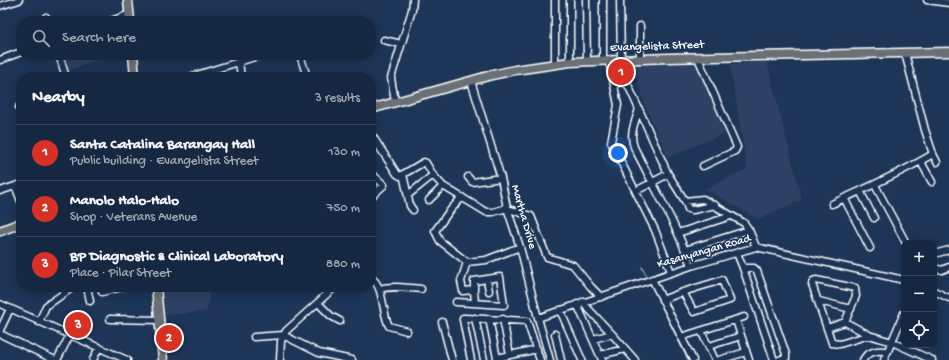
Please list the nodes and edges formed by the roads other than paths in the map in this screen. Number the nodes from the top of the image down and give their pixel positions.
1 (128, 0) edge
2 (413, 0) edge
3 (555, 0) edge
4 (570, 0) edge
5 (586, 0) edge
6 (603, 0) edge
7 (620, 0) edge
8 (928, 0) edge
9 (14, 1) edge
10 (949, 3) edge
11 (0, 6) edge
12 (130, 16) edge
13 (640, 26) dead end
14 (384, 40) dead end
15 (401, 44) junction
16 (949, 52) edge
17 (905, 53) junction
18 (16, 54) edge
19 (698, 58) junction
20 (640, 59) junction
21 (0, 60) edge
22 (61, 60) edge
23 (133, 60) edge
24 (245, 60) edge
25 (302, 60) edge
26 (606, 61) junction
27 (621, 61) junction
28 (239, 62) junction
29 (570, 62) junction
30 (587, 62) junction
31 (555, 65) junction
32 (64, 72) edge
33 (135, 72) edge
34 (206, 72) edge
35 (241, 72) edge
36 (305, 72) edge
37 (471, 81) junction
38 (614, 82) junction
39 (396, 102) junction
40 (376, 108) edge
41 (638, 109) junction
42 (376, 142) edge
43 (933, 154) junction
44 (921, 162) junction
45 (937, 162) dead end
46 (703, 166) dead end
47 (403, 174) junction
48 (668, 174) junction
49 (433, 175) junction
50 (468, 176) dead end
51 (376, 178) edge
52 (501, 178) junction
53 (932, 182) dead end
54 (652, 183) junction
55 (875, 184) junction
56 (16, 186) edge
57 (444, 186) junction
58 (0, 191) edge
59 (636, 191) junction
60 (860, 191) junction
61 (376, 192) edge
62 (408, 195) junction
63 (462, 197) junction
64 (844, 198) junction
65 (429, 200) dead end
66 (685, 200) junction
67 (832, 204) dead end
68 (715, 205) junction
69 (507, 209) junction
70 (413, 210) dead end
71 (731, 216) junction
72 (874, 218) dead end
73 (16, 225) edge
74 (750, 230) junction
75 (0, 231) edge
76 (678, 233) junction
77 (904, 240) edge
78 (520, 247) junction
79 (756, 248) junction
80 (870, 248) dead end
81 (685, 250) junction
82 (949, 250) edge
83 (737, 252) junction
84 (937, 253) edge
85 (467, 262) junction
86 (691, 266) junction
87 (949, 267) edge
88 (743, 268) junction
89 (937, 269) edge
90 (672, 272) junction
91 (487, 279) junction
92 (652, 279) junction
93 (901, 279) edge
94 (376, 282) edge
95 (454, 286) dead end
96 (462, 286) junction
97 (379, 289) junction
98 (421, 289) dead end
99 (474, 290) junction
100 (489, 291) dead end
101 (66, 292) edge
102 (89, 292) edge
103 (157, 292) edge
104 (330, 292) edge
105 (683, 292) junction
106 (937, 292) edge
107 (601, 297) junction
108 (949, 298) edge
109 (662, 300) junction
110 (90, 301) dead end
111 (819, 301) junction
112 (456, 302) dead end
113 (475, 303) junction
114 (579, 303) junction
115 (0, 304) edge
116 (318, 304) junction
117 (10, 309) junction
118 (851, 309) junction
119 (560, 310) junction
120 (744, 317) dead end
121 (475, 318) junction
122 (538, 318) junction
123 (110, 319) dead end
124 (489, 319) junction
125 (503, 319) junction
126 (160, 320) junction
127 (736, 320) junction
128 (340, 321) dead end
129 (901, 321) edge
130 (39, 322) junction
131 (442, 322) dead end
132 (845, 322) junction
133 (827, 328) junction
134 (0, 330) edge
135 (407, 331) dead end
136 (701, 331) junction
137 (0, 334) edge
138 (555, 334) dead end
139 (612, 334) junction
140 (70, 335) junction
141 (283, 335) junction
142 (869, 335) junction
143 (741, 336) junction
144 (254, 337) dead end
145 (681, 337) junction
146 (593, 339) junction
147 (892, 342) junction
148 (710, 346) junction
149 (99, 347) junction
150 (537, 349) junction
151 (625, 349) junction
152 (746, 352) junction
153 (887, 352) junction
154 (510, 355) junction
155 (601, 358) edge
156 (497, 359) edge
157 (56, 360) edge
158 (93, 360) edge
159 (127, 360) edge
160 (163, 360) edge
161 (280, 360) edge
162 (348, 360) edge
163 (452, 360) edge
164 (471, 360) edge
165 (484, 360) edge
166 (540, 360) edge
167 (550, 360) edge
168 (561, 360) edge
169 (582, 360) edge
170 (635, 360) edge
171 (694, 360) edge
172 (715, 360) edge
173 (719, 360) edge
174 (749, 360) edge
175 (774, 360) edge
176 (779, 360) edge
177 (863, 360) edge
178 (884, 360) edge
179 (932, 360) edge

1 - 12 main road
2 - 15 street
3 - 31 street
4 - 29 street
5 - 30 street
6 - 26 street
7 - 27 street
8 - 10 street
9 - 11 street
13 - 20 street
14 - 15 street
15 - 39 street
16 - 17 main road, Evangelista Street
17 - 19 main road, Evangelista Street
17 - 43 street
18 - 21 street
19 - 20 main road, Evangelista Street
19 - 46 street
20 - 27 main road, Evangelista Street
22 - 32 street
23 - 33 main road
24 - 28 street
25 - 36 street
26 - 27 main road, Evangelista Street
26 - 30 main road, Evangelista Street
26 - 38 street
28 - 34 street
28 - 35 street
29 - 30 main road, Evangelista Street
29 - 31 main road, Evangelista Street
31 - 37 main road, Evangelista Street
37 - 39 main road, Evangelista Street
37 - 52 street, Martha Drive
38 - 41 street
38 - 59 street
39 - 40 main road, Evangelista Street
41 - 48 street
41 - 54 street
42 - 47 street
43 - 44 street
43 - 45 street
44 - 53 street
44 - 55 street
47 - 49 street
47 - 62 street
48 - 54 street
48 - 66 street
49 - 57 street
49 - 62 street
50 - 52 street
51 - 61 street
52 - 69 street, Martha Drive
54 - 59 street
54 - 76 street
55 - 60 street
55 - 77 street
56 - 58 street
57 - 63 street
57 - 65 street
59 - 90 street
60 - 64 street
60 - 72 street
62 - 70 street
63 - 69 street
63 - 85 street
64 - 67 street
64 - 80 street
66 - 68 street
66 - 68 street
68 - 71 street
69 - 78 street, Martha Drive
69 - 107 street
71 - 74 street
71 - 76 street
73 - 75 main road
74 - 79 street
74 - 81 street
76 - 81 street
78 - 85 street
78 - 122 street, Martha Drive
79 - 83 street, Kasanyangan Road
79 - 93 street, Kasanyangan Road
81 - 86 street
82 - 84 street
83 - 86 street, Kasanyangan Road
83 - 88 street
85 - 96 street
86 - 90 street, Kasanyangan Road
87 - 89 street
88 - 175 street
88 - 176 street
90 - 92 street, Kasanyangan Road
91 - 99 street
91 - 100 street
91 - 113 street
92 - 107 street, Kasanyangan Road
92 - 109 street
94 - 97 street
95 - 96 street
96 - 99 street
97 - 98 street
97 - 135 street
99 - 113 street
101 - 130 street
102 - 110 street
103 - 126 main road
104 - 116 street
105 - 105 street
105 - 109 street
106 - 108 street
107 - 114 street, Kasanyangan Road
109 - 145 street
111 - 118 street
111 - 118 street
111 - 133 street
112 - 113 street
114 - 119 street, Kasanyangan Road
114 - 139 street
114 - 146 street
115 - 117 street
116 - 128 street
116 - 141 street
117 - 130 street
117 - 134 street
118 - 132 street
119 - 122 street, Kasanyangan Road
119 - 169 street
120 - 127 street
121 - 124 street
121 - 164 street
121 - 165 street
122 - 167 street, Martha Drive
123 - 126 street
124 - 125 street
124 - 156 street
125 - 150 street
125 - 154 street
126 - 160 main road
127 - 136 street
127 - 143 street
129 - 147 street
130 - 140 street
131 - 163 street
132 - 133 street
132 - 142 street
133 - 142 street
136 - 145 street
136 - 148 street
137 - 157 street
138 - 168 street
139 - 146 street
139 - 151 street
140 - 149 street
140 - 157 street
141 - 144 street
141 - 161 street
141 - 162 street
142 - 147 street
143 - 148 street
143 - 152 street
145 - 171 street
146 - 155 street
147 - 153 street
147 - 179 street
148 - 172 street
149 - 158 street
149 - 159 street
150 - 154 street
150 - 166 street
151 - 155 street
151 - 170 street
152 - 173 street
152 - 174 street
153 - 177 street
153 - 178 street
154 - 156 street

